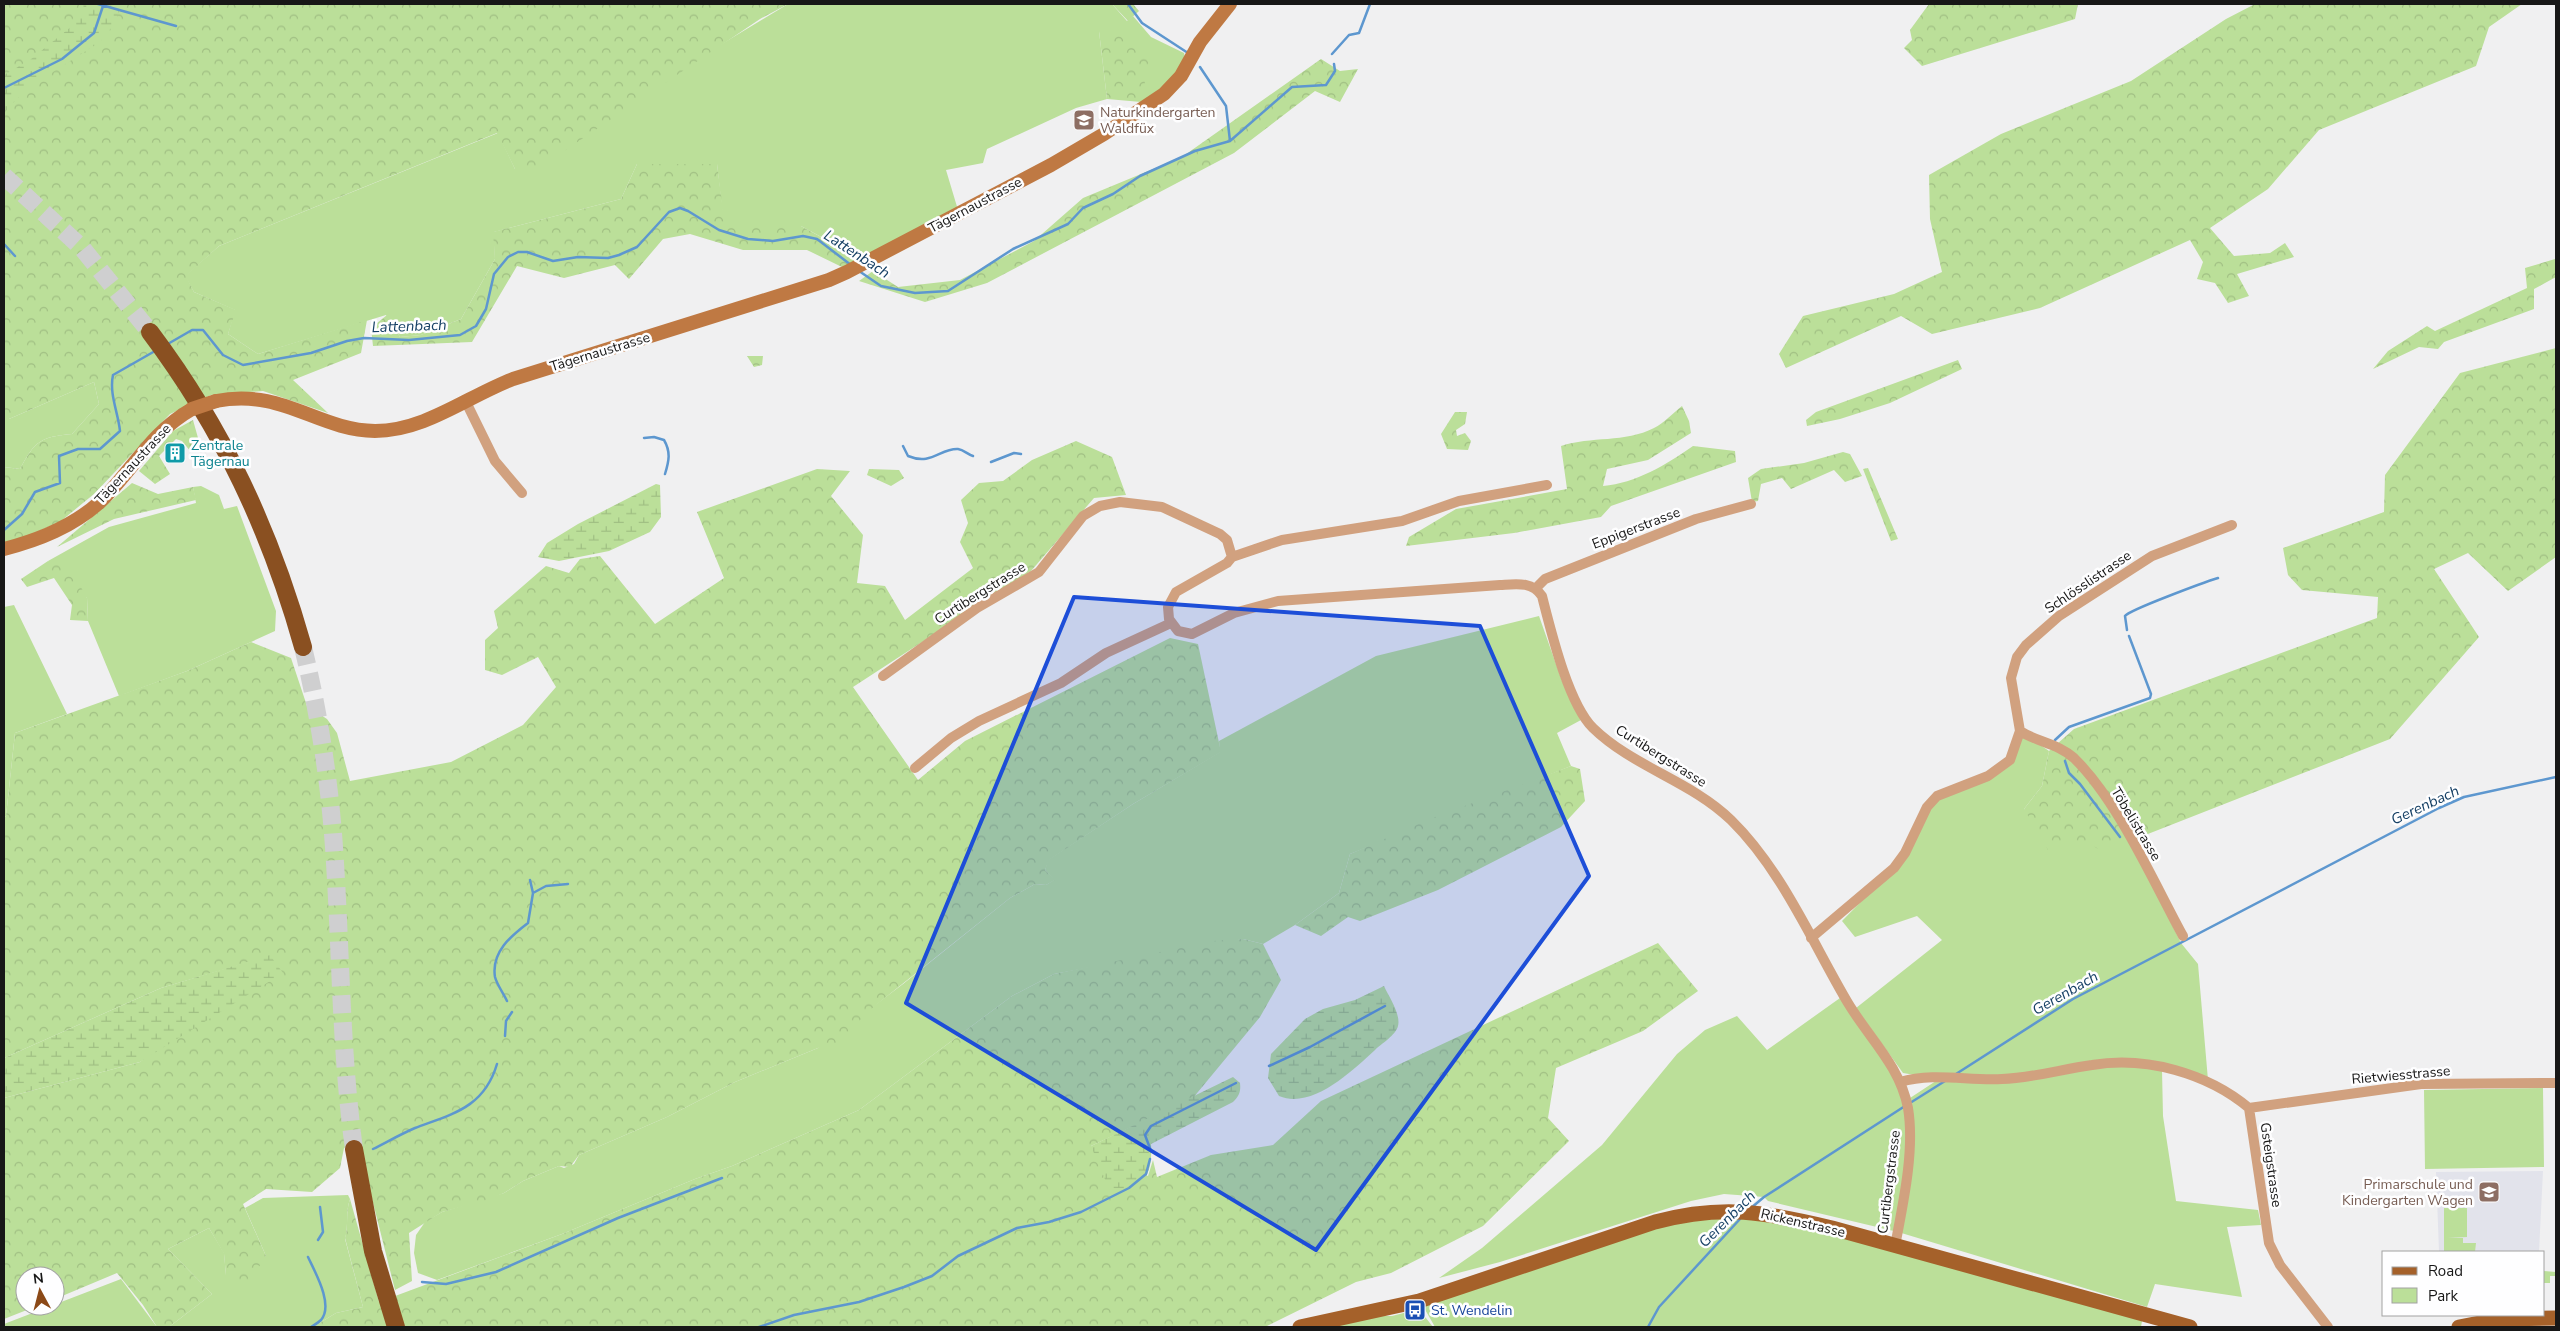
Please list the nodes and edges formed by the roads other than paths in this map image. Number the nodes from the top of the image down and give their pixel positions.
1 (1230, 4) edge
2 (158, 342) tunnel mouth
3 (465, 400) junction
4 (1547, 485) dead end
5 (522, 493) dead end
6 (1751, 504) dead end
7 (2232, 525) dead end
8 (4, 549) edge
9 (1232, 557) junction
10 (1536, 588) junction
11 (1171, 623) junction
12 (303, 647) tunnel mouth
13 (883, 676) dead end
14 (2020, 730) junction
15 (915, 768) dead end
16 (2183, 936) dead end
17 (1811, 938) junction
18 (1900, 1082) junction
19 (2556, 1083) edge
20 (2249, 1108) junction
21 (354, 1149) tunnel mouth
22 (1895, 1246) junction
23 (2556, 1318) edge
24 (396, 1327) edge
25 (1300, 1327) edge
26 (2190, 1327) edge
27 (2328, 1327) edge
28 (2459, 1327) edge

1 - 3 street, Tägernaustrasse
2 - 12 highway
3 - 5 street
3 - 8 street, Tägernaustrasse, bridge
4 - 9 street
6 - 10 street, Eppigerstrasse
7 - 14 street, Schlösslistrasse
9 - 11 street
9 - 13 street, Curtibergstrasse
10 - 11 street
10 - 17 street, Curtibergstrasse
11 - 15 street
14 - 16 street, Töbelistrasse
14 - 17 street, Schlösslistrasse
17 - 18 street, Curtibergstrasse
18 - 20 street, Gsteigstrasse
18 - 22 street, Curtibergstrasse
19 - 20 street, Rietwiesstrasse
20 - 27 street, Gsteigstrasse
21 - 24 highway
22 - 25 main road, Rickenstrasse
22 - 26 main road, Rickenstrasse
23 - 28 main road

